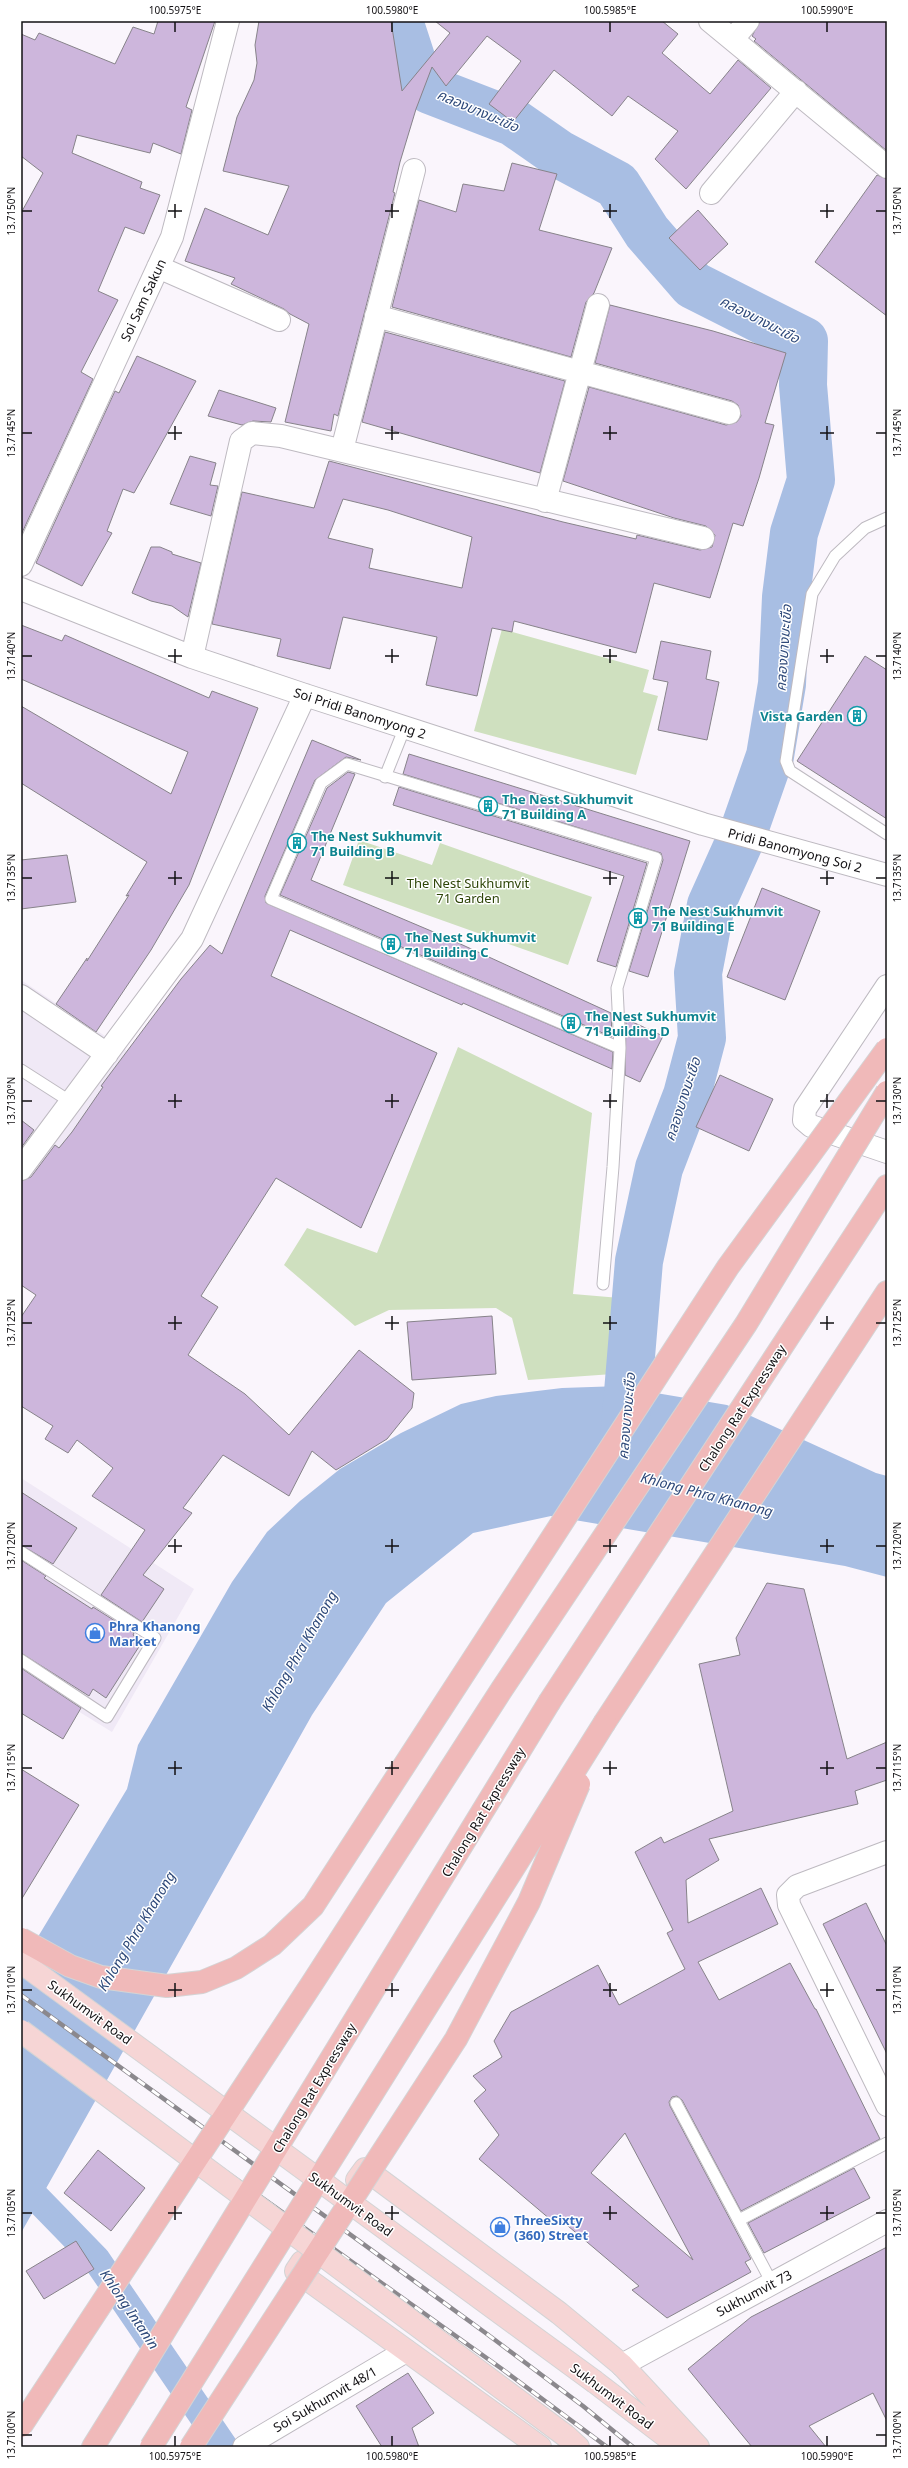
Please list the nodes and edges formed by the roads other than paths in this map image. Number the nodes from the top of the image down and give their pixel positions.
1 (228, 21) edge
2 (710, 21) edge
3 (748, 21) edge
4 (732, 39) junction
5 (796, 91) junction
6 (887, 167) edge
7 (414, 170) dead end
8 (711, 193) dead end
9 (158, 267) junction
10 (598, 305) dead end
11 (376, 316) junction
12 (279, 320) dead end
13 (580, 372) junction
14 (729, 412) dead end
15 (342, 450) junction
16 (545, 501) junction
17 (887, 518) edge
18 (703, 538) dead end
19 (21, 565) edge
20 (21, 589) edge
21 (192, 657) junction
22 (306, 695) junction
23 (405, 728) junction
24 (385, 777) junction
25 (703, 824) joint
26 (887, 834) edge
27 (887, 875) edge
28 (887, 986) edge
29 (21, 996) edge
30 (620, 1048) junction
31 (887, 1049) edge
32 (107, 1054) junction
33 (21, 1070) edge
34 (887, 1092) edge
35 (71, 1102) junction
36 (887, 1152) edge
37 (21, 1169) edge
38 (887, 1186) edge
39 (603, 1284) dead end
40 (887, 1292) edge
41 (21, 1552) edge
42 (21, 1660) edge
43 (605, 1722) junction
44 (887, 1852) edge
45 (21, 1938) edge
46 (21, 1962) edge
47 (21, 2031) edge
48 (676, 2103) dead end
49 (887, 2104) edge
50 (887, 2143) edge
51 (739, 2220) junction
52 (887, 2221) edge
53 (772, 2283) junction
54 (406, 2351) junction
55 (622, 2365) junction
56 (21, 2426) edge
57 (572, 2442) edge
58 (245, 2446) edge
59 (93, 2447) edge
60 (151, 2447) edge
61 (191, 2447) edge
62 (540, 2447) edge
63 (680, 2447) edge
64 (698, 2447) edge

1 - 9 street, Soi Sam Sakun
2 - 4 street
3 - 4 street
4 - 5 street
5 - 6 street
5 - 8 street
7 - 11 street
9 - 12 street
9 - 19 street, Soi Sam Sakun
10 - 13 street
11 - 13 street
11 - 15 street
13 - 14 street
13 - 16 street
15 - 16 street
15 - 21 street
16 - 18 street
17 - 26 lane
20 - 21 street, Soi Pridi Banomyong 2
21 - 22 street, Soi Pridi Banomyong 2
22 - 23 street, Soi Pridi Banomyong 2
22 - 32 street
23 - 24 lane
23 - 25 street, Soi Pridi Banomyong 2
24 - 30 lane
24 - 30 lane
25 - 27 street, Pridi Banomyong Soi 2
28 - 36 street
29 - 32 street
30 - 39 lane
31 - 45 highway, bridge
32 - 35 street
33 - 35 lane
34 - 56 highway, bridge
35 - 37 street
38 - 59 highway, Chalong Rat Expressway, bridge
40 - 43 highway
41 - 42 lane
43 - 60 highway, bridge
43 - 61 highway, bridge
44 - 49 street
46 - 63 main road, Sukhumvit Road, bridge
47 - 57 main road, bridge
48 - 51 lane
50 - 51 lane
51 - 53 lane
52 - 53 street, Sukhumvit 73
53 - 55 street, Sukhumvit 73
54 - 55 main road
54 - 58 street, Soi Sukhumvit 48/1
54 - 62 main road
55 - 64 main road

